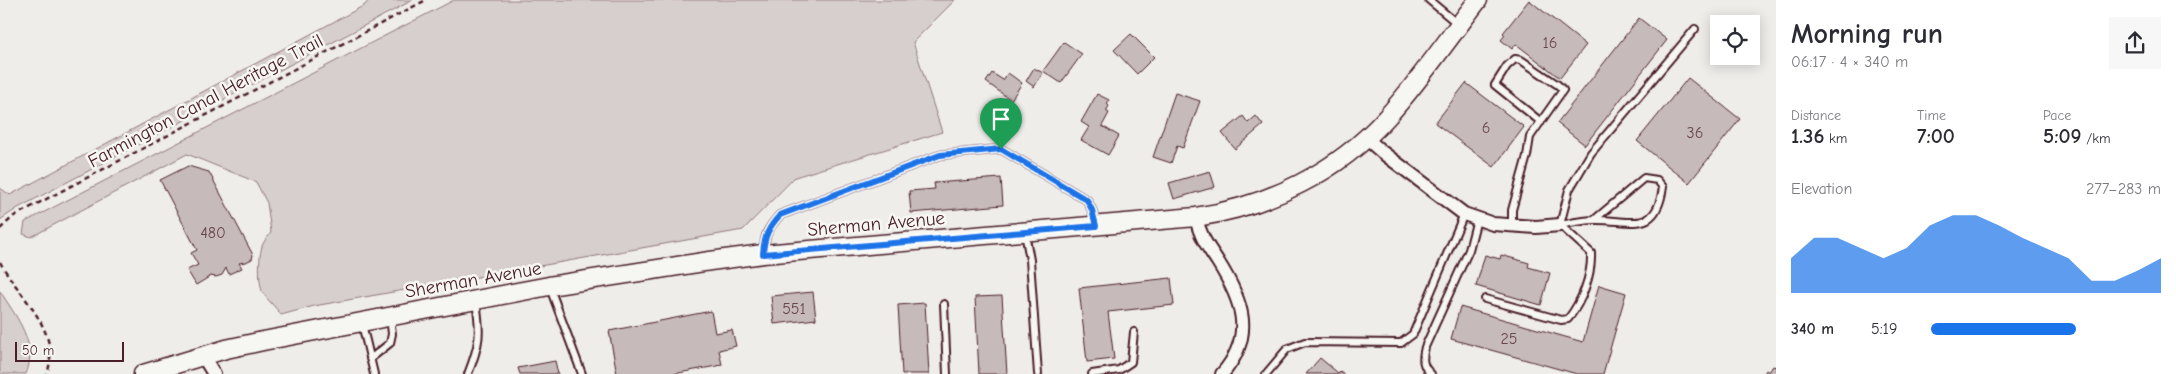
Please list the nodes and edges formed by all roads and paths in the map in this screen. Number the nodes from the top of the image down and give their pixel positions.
1 (426, 0) edge
2 (1429, 0) edge
3 (1478, 0) edge
4 (1459, 25) junction
5 (1695, 29) dead end
6 (1541, 122) junction
7 (1366, 138) junction
8 (1464, 214) junction
9 (1196, 217) junction
10 (1477, 219) junction
11 (1594, 220) junction
12 (1512, 225) junction
13 (1560, 225) junction
14 (1096, 226) junction
15 (0, 229) edge
16 (1025, 232) junction
17 (763, 254) junction
18 (0, 262) edge
19 (549, 286) junction
20 (1486, 299) dead end
21 (476, 300) junction
22 (944, 304) dead end
23 (390, 316) junction
24 (361, 321) junction
25 (1134, 332) dead end
26 (204, 356) junction
27 (370, 359) junction
28 (1423, 366) junction
29 (47, 374) edge
30 (143, 374) edge
31 (214, 374) edge
32 (374, 374) edge
33 (468, 374) edge
34 (582, 374) edge
35 (947, 374) edge
36 (1038, 374) edge
37 (1092, 374) edge
38 (1222, 374) edge
39 (1266, 374) edge
40 (1421, 374) edge
41 (1431, 374) edge

1 - 15 path, Farmington Canal Heritage Trail
2 - 4 lane
3 - 4 main road, Sherman Avenue
4 - 7 main road, Sherman Avenue
5 - 13 lane
6 - 6 lane
6 - 12 lane
7 - 8 street
7 - 9 main road, Sherman Avenue
8 - 10 street
8 - 39 lane
9 - 14 main road, Sherman Avenue
9 - 38 street
10 - 12 street
10 - 28 lane
11 - 11 lane
11 - 13 lane
12 - 13 street
13 - 20 lane
14 - 16 main road, Sherman Avenue
14 - 17 lane
16 - 17 main road, Sherman Avenue
16 - 36 lane
17 - 19 main road, Sherman Avenue
18 - 29 path
19 - 21 main road, Sherman Avenue
19 - 34 lane
21 - 23 main road, Sherman Avenue
21 - 33 lane
22 - 35 lane
23 - 24 main road, Sherman Avenue
23 - 27 lane
24 - 26 main road, Sherman Avenue
24 - 27 lane
25 - 37 lane
26 - 30 main road, Sherman Avenue
26 - 31 street
27 - 32 lane
28 - 40 lane
28 - 41 lane

